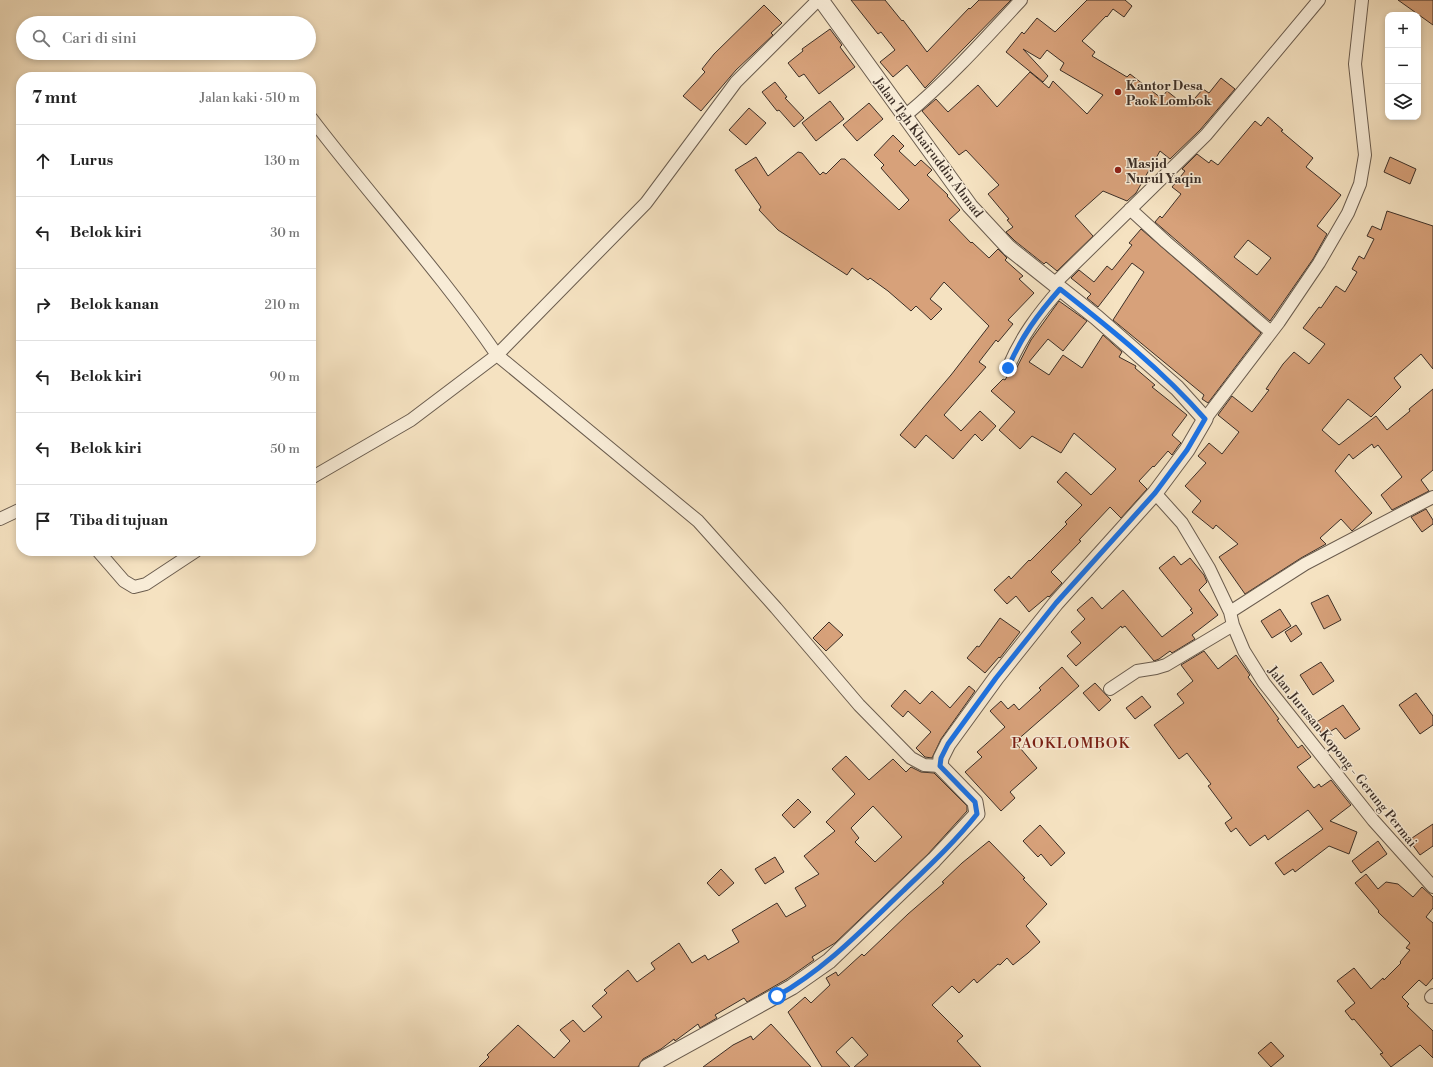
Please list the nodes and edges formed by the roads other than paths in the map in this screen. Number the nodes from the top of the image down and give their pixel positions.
1 (820, 0) edge
2 (1021, 0) edge
3 (1318, 0) edge
4 (1362, 0) edge
5 (906, 115) junction
6 (316, 124) edge
7 (1130, 209) junction
8 (1057, 286) junction
9 (1271, 332) junction
10 (497, 355) junction
11 (1008, 368) dead end
12 (1205, 419) junction
13 (316, 475) edge
14 (1155, 493) junction
15 (1433, 497) edge
16 (16, 511) edge
17 (0, 519) edge
18 (102, 556) edge
19 (188, 556) edge
20 (1230, 612) junction
21 (1233, 625) junction
22 (1110, 689) dead end
23 (940, 766) junction
24 (1433, 887) edge
25 (647, 1067) edge

1 - 5 street, Jalan Tgh Khairuddin Ahmad
1 - 10 street
2 - 5 street
3 - 7 street
4 - 9 street
5 - 8 street, Jalan Tgh Khairuddin Ahmad
6 - 10 street
7 - 8 street
7 - 9 street
8 - 11 street
8 - 12 street, Jalan Tgh Khairuddin Ahmad
9 - 12 street
10 - 13 street
10 - 23 street
12 - 14 street
14 - 20 street, Jalan Jurusan Kopong - Gerung Permai
14 - 23 street
15 - 20 street
16 - 17 street
18 - 19 street
20 - 21 street, Jalan Jurusan Kopong - Gerung Permai
21 - 22 street
21 - 24 street, Jalan Jurusan Kopong - Gerung Permai
23 - 25 street

